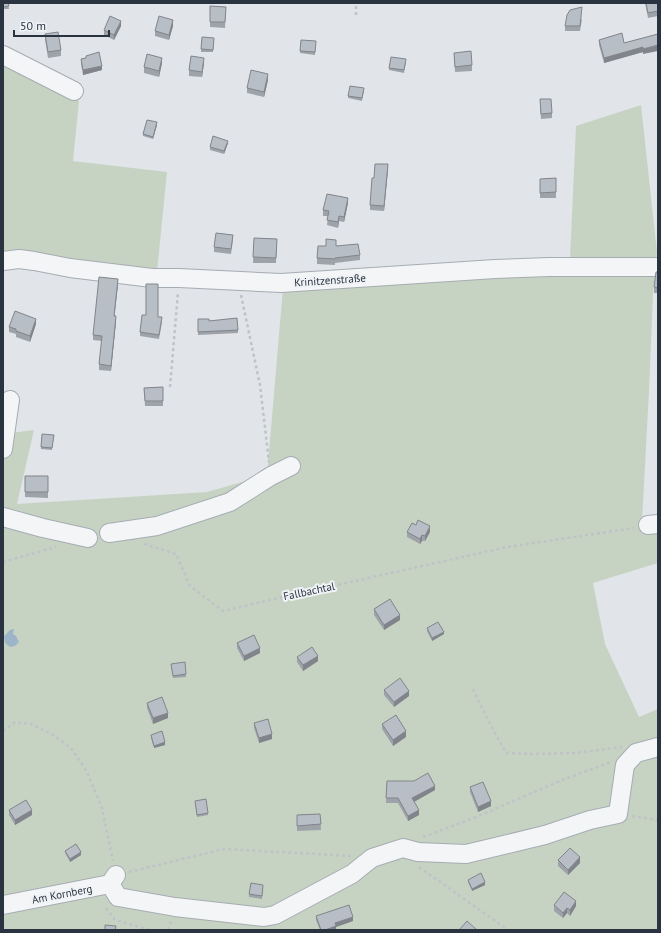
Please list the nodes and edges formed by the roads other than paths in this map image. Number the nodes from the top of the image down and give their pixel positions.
1 (3, 55) edge
2 (74, 91) dead end
3 (3, 261) edge
4 (658, 267) edge
5 (10, 400) dead end
6 (3, 449) edge
7 (291, 466) dead end
8 (3, 517) edge
9 (109, 533) dead end
10 (88, 538) dead end
11 (650, 749) edge
12 (3, 905) edge

1 - 2 street
3 - 4 street, Krinitzenstraße
5 - 6 street
7 - 9 street
8 - 10 street
11 - 12 street, Am Kornberg

